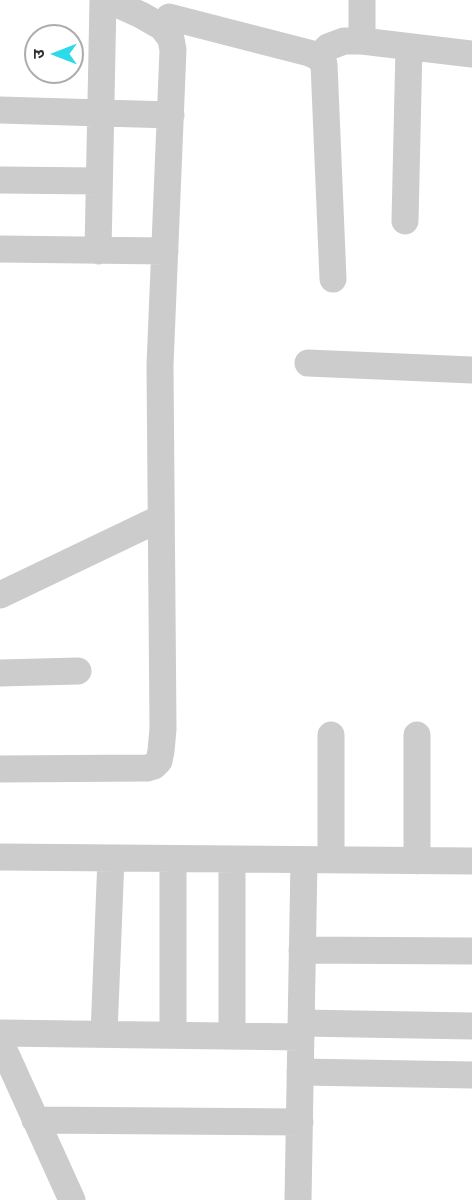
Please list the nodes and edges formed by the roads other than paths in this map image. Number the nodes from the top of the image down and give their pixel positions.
1 (103, 0) edge
2 (108, 0) edge
3 (362, 0) edge
4 (169, 17) edge
5 (362, 41) junction
6 (409, 47) junction
7 (472, 54) edge
8 (318, 57) junction
9 (0, 110) edge
10 (101, 113) junction
11 (171, 116) junction
12 (0, 180) edge
13 (99, 181) junction
14 (405, 221) dead end
15 (0, 249) edge
16 (98, 250) junction
17 (165, 251) junction
18 (333, 279) dead end
19 (308, 363) dead end
20 (472, 369) edge
21 (161, 519) junction
22 (0, 595) edge
23 (78, 671) dead end
24 (0, 673) edge
25 (331, 735) dead end
26 (417, 735) dead end
27 (0, 769) edge
28 (0, 857) edge
29 (111, 858) junction
30 (173, 859) junction
31 (232, 859) junction
32 (304, 860) junction
33 (331, 860) junction
34 (417, 861) junction
35 (472, 861) edge
36 (302, 950) junction
37 (472, 951) edge
38 (472, 1026) edge
39 (301, 1030) junction
40 (0, 1033) edge
41 (104, 1034) junction
42 (173, 1035) junction
43 (232, 1036) junction
44 (0, 1041) edge
45 (300, 1072) junction
46 (472, 1075) edge
47 (35, 1120) junction
48 (300, 1122) junction
49 (72, 1200) edge
50 (298, 1200) edge

1 - 10 street
2 - 4 street
3 - 5 street
4 - 8 street
4 - 11 street
5 - 6 street
5 - 8 street
6 - 7 street
6 - 14 street
8 - 18 street
9 - 10 street
10 - 11 street
10 - 13 street
11 - 17 street
12 - 13 street
13 - 16 street
15 - 16 street
16 - 17 street
17 - 21 street
19 - 20 street
21 - 22 street
21 - 27 street
23 - 24 street
25 - 33 street
26 - 34 street
28 - 29 street
29 - 30 street
29 - 41 street
30 - 31 street
30 - 42 street
31 - 32 street
31 - 43 street
32 - 33 street
32 - 36 street
33 - 34 street
34 - 35 street
36 - 37 street
36 - 39 street
38 - 39 street
39 - 43 street
39 - 45 street
40 - 41 street
41 - 42 street
42 - 43 street
44 - 47 street
45 - 46 street
45 - 48 street
47 - 48 street
47 - 49 street
48 - 50 street

